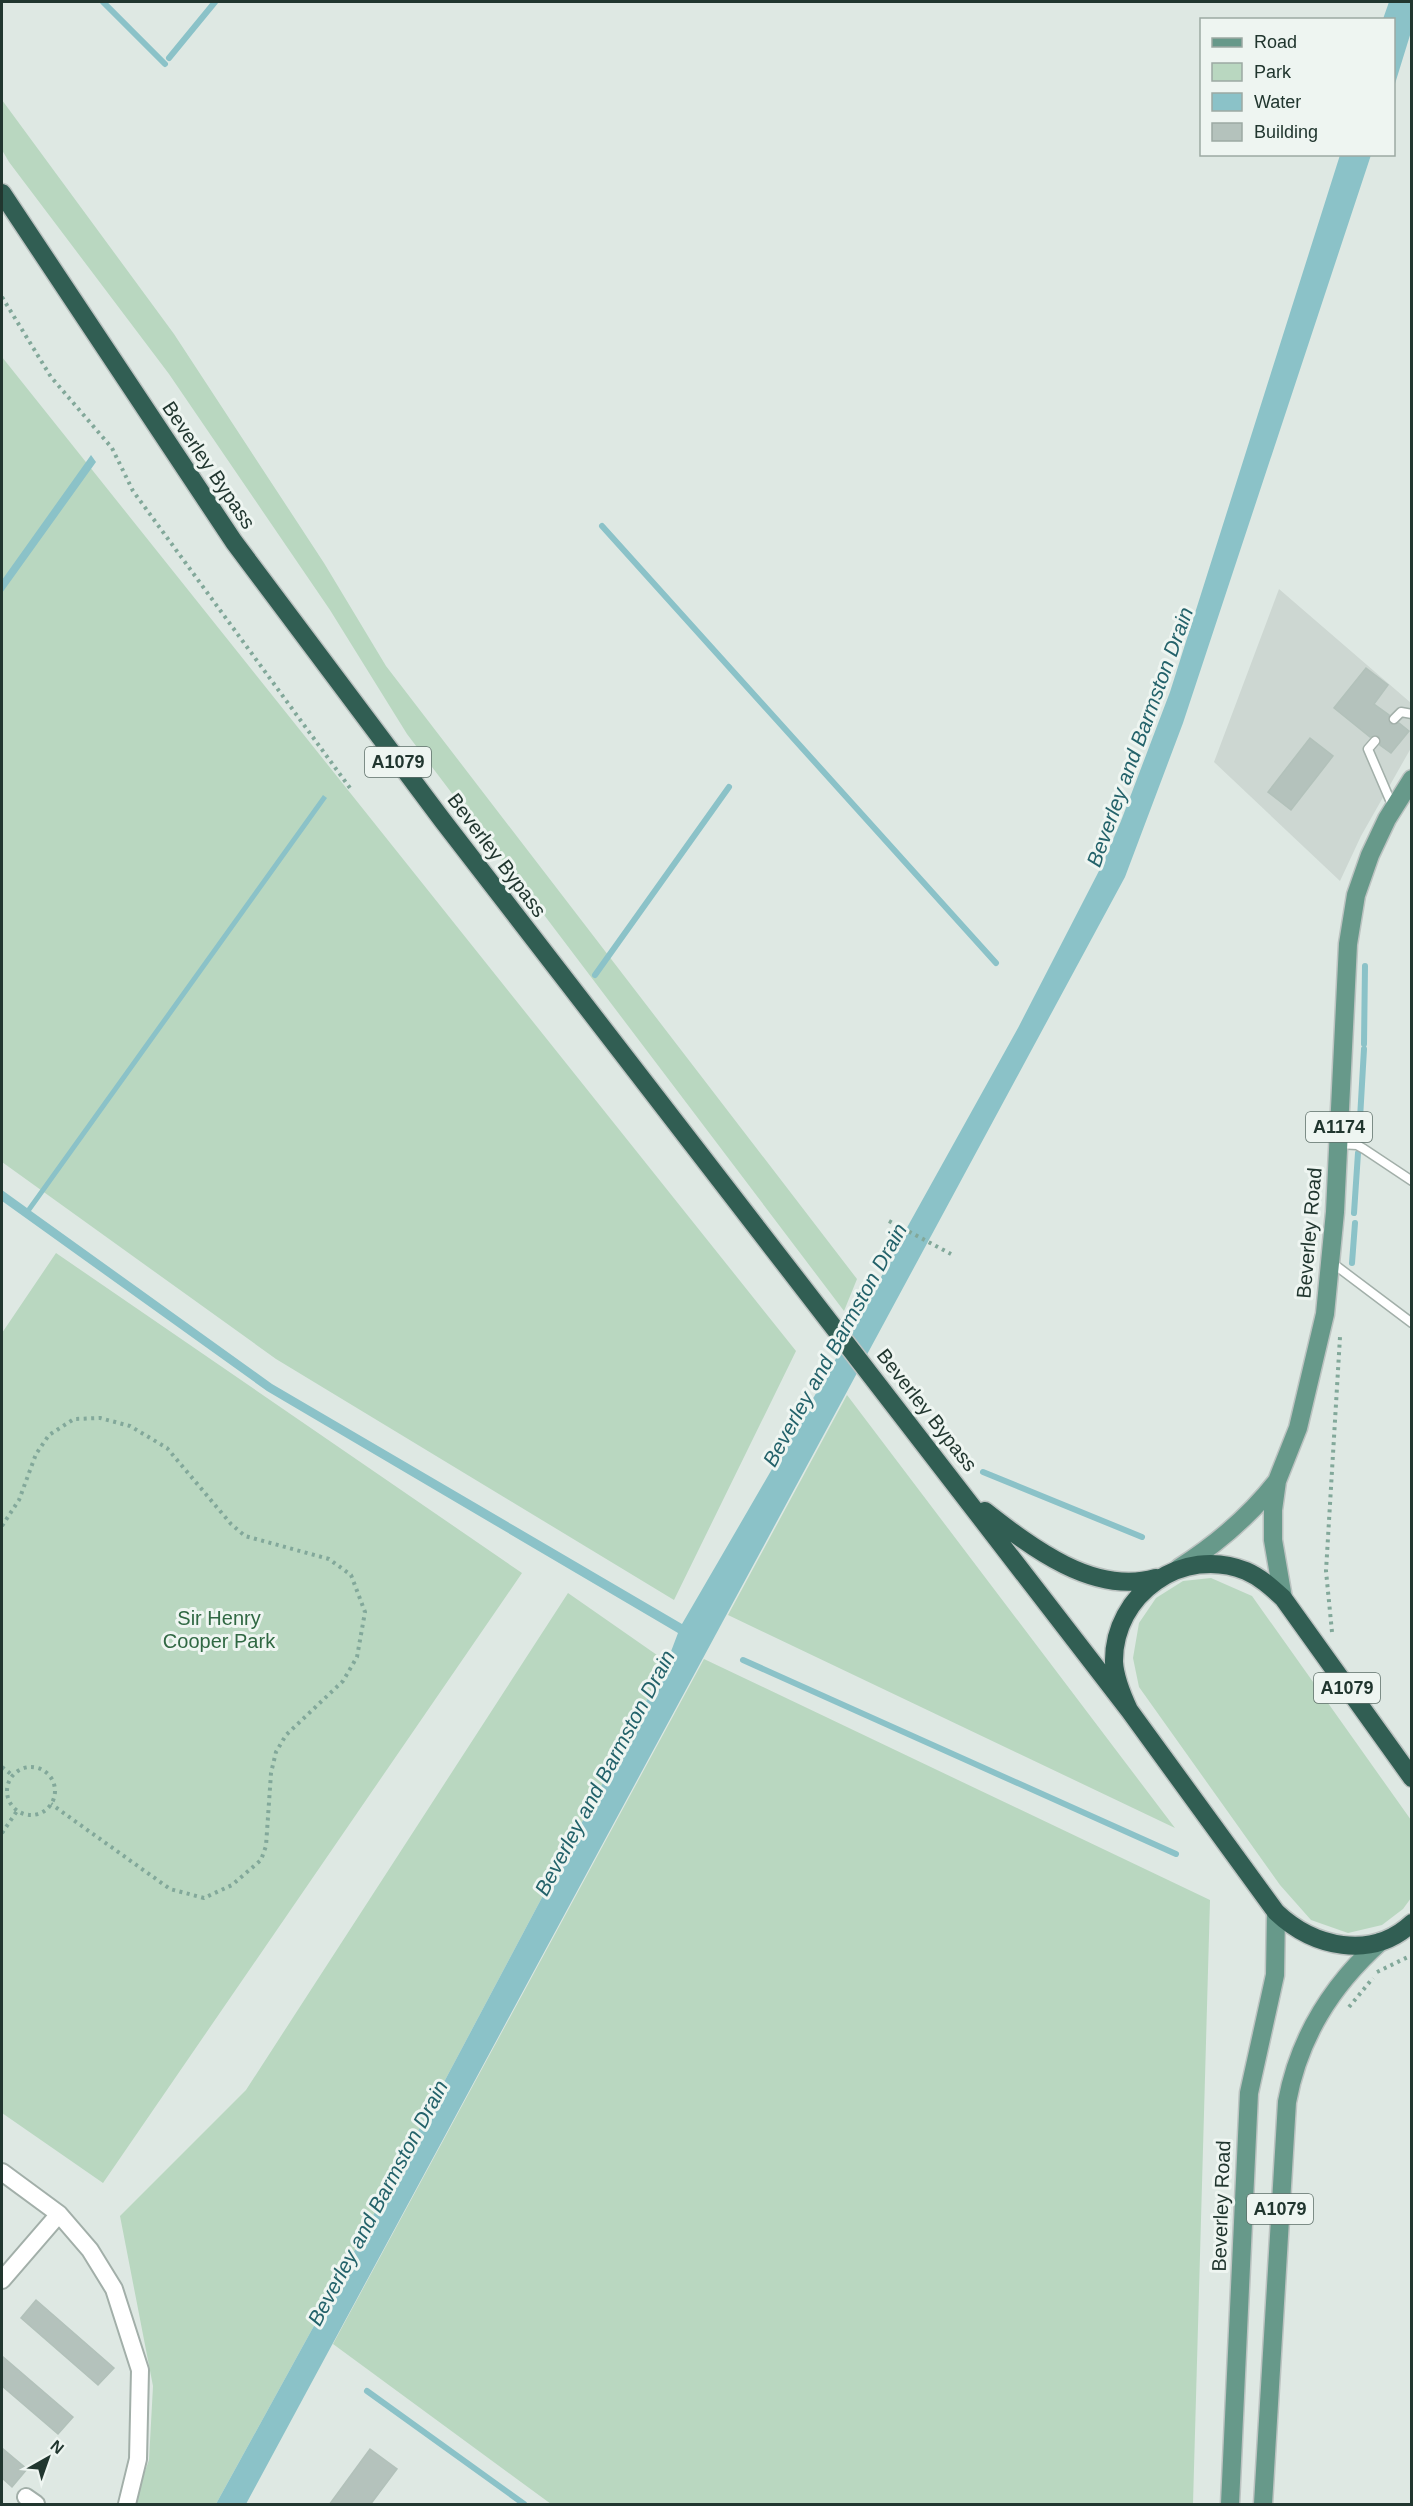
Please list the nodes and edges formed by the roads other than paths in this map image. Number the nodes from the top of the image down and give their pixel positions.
1 (2, 193) edge
2 (1412, 714) edge
3 (1394, 719) dead end
4 (1375, 741) dead end
5 (1412, 779) edge
6 (1393, 808) junction
7 (1338, 1144) junction
8 (1412, 1181) edge
9 (1330, 1262) junction
10 (1412, 1323) edge
11 (1276, 1481) junction
12 (964, 1495) junction
13 (1179, 1568) junction
14 (1160, 1577) junction
15 (1283, 1598) junction
16 (1129, 1710) junction
17 (1412, 1778) edge
18 (1276, 1912) junction
19 (1412, 1923) edge
20 (1412, 1934) edge
21 (1385, 1940) junction
22 (2, 2172) edge
23 (59, 2214) junction
24 (2, 2280) edge
25 (127, 2505) edge
26 (1230, 2505) edge
27 (1263, 2505) edge

1 - 12 highway, Beverley Bypass / A1079
2 - 3 lane
4 - 6 lane
5 - 6 main road, Beverley Road / A1174
6 - 7 main road, Beverley Road / A1174
7 - 8 lane
7 - 9 main road, Beverley Road / A1174
9 - 10 lane
9 - 11 main road, Beverley Road / A1174
11 - 13 main road, Beverley Road / A1174
11 - 15 main road, Beverley Road / A1174
12 - 14 highway, Beverley Bypass
12 - 16 highway, Beverley Bypass
13 - 14 highway, A1079
13 - 15 highway, A1079
14 - 16 highway, A1079
15 - 17 highway, A1079
16 - 18 highway, A1079
18 - 21 highway, A1079
18 - 26 main road, Beverley Road / A1079
19 - 21 highway, A1079
20 - 21 highway
21 - 27 main road, A1079
22 - 23 street
23 - 24 street
23 - 25 street

